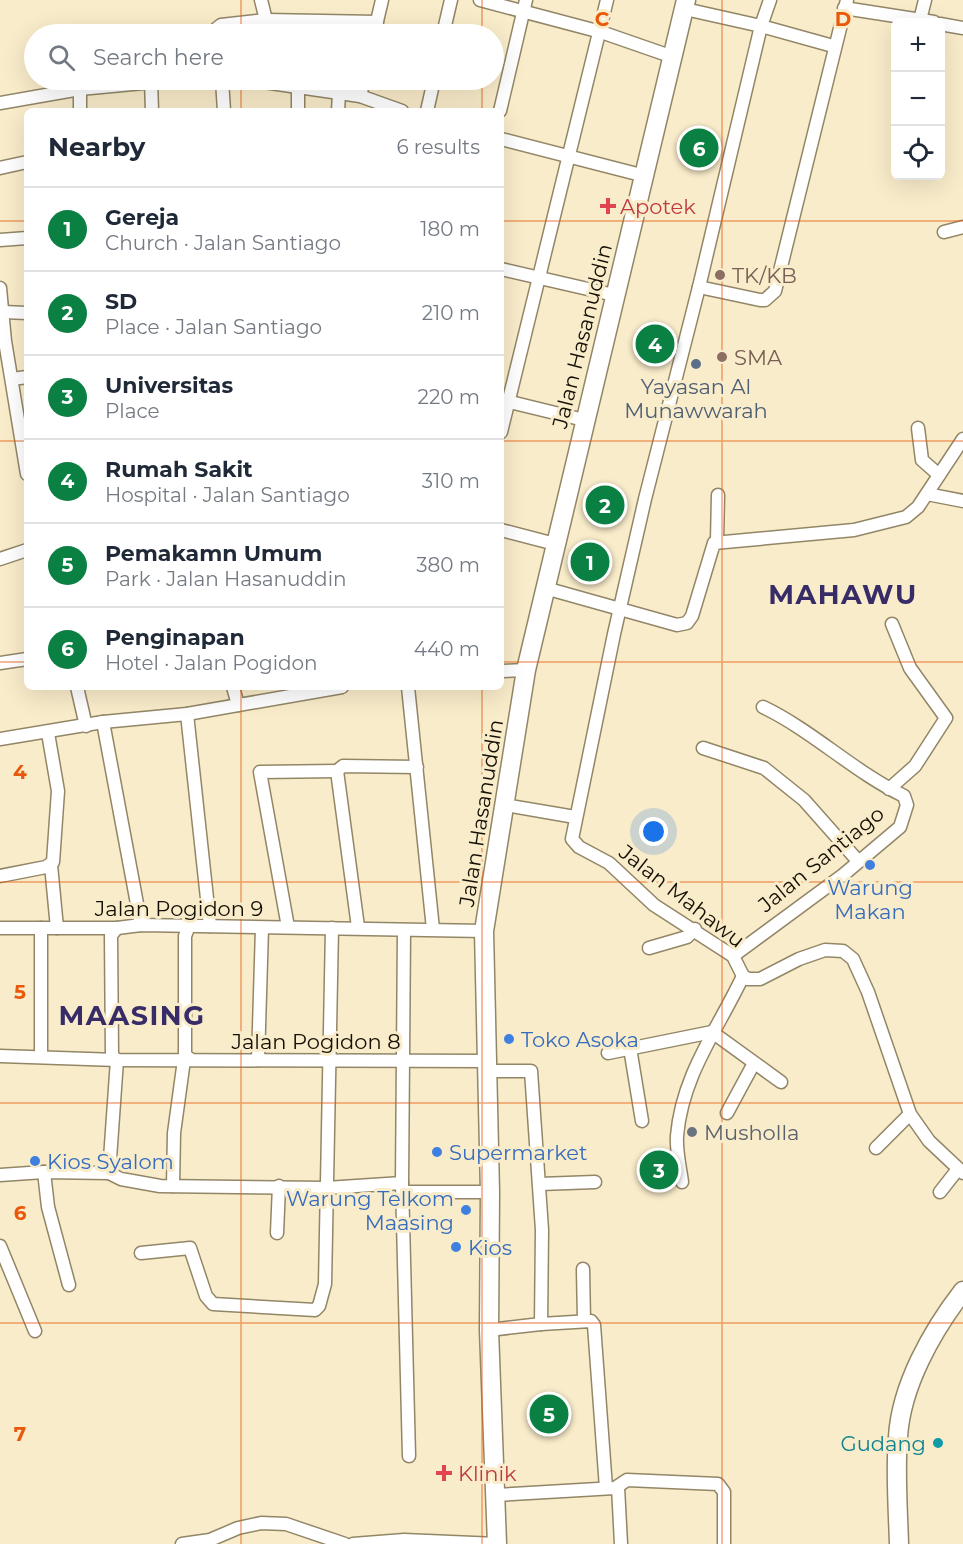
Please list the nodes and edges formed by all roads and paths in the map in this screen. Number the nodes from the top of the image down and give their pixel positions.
1 (261, 0) edge
2 (382, 0) edge
3 (451, 0) edge
4 (480, 0) edge
5 (607, 0) edge
6 (770, 0) edge
7 (925, 0) edge
8 (686, 4) edge
9 (845, 4) edge
10 (525, 6) edge
11 (911, 18) edge
12 (920, 18) edge
13 (266, 20) junction
14 (230, 24) edge
15 (320, 24) edge
16 (376, 24) edge
17 (445, 24) edge
18 (945, 25) edge
19 (761, 26) junction
20 (963, 28) edge
21 (601, 32) junction
22 (833, 46) junction
23 (673, 57) junction
24 (74, 90) edge
25 (80, 90) edge
26 (151, 90) edge
27 (223, 90) edge
28 (298, 90) edge
29 (321, 90) edge
30 (362, 90) edge
31 (432, 90) edge
32 (339, 93) junction
33 (360, 96) junction
34 (0, 103) edge
35 (80, 108) edge
36 (152, 108) edge
37 (224, 108) edge
38 (298, 108) edge
39 (338, 108) edge
40 (394, 108) edge
41 (428, 108) edge
42 (501, 108) edge
43 (504, 140) edge
44 (567, 155) junction
45 (24, 163) edge
46 (0, 168) edge
47 (645, 176) junction
48 (963, 227) edge
49 (944, 232) dead end
50 (24, 238) edge
51 (0, 240) edge
52 (504, 270) edge
53 (537, 278) junction
54 (699, 287) junction
55 (0, 288) edge
56 (614, 295) junction
57 (3, 312) junction
58 (24, 313) edge
59 (2, 341) edge
60 (24, 377) edge
61 (12, 379) junction
62 (504, 401) edge
63 (584, 420) junction
64 (918, 428) dead end
65 (963, 439) edge
66 (24, 455) edge
67 (939, 475) junction
68 (927, 494) junction
69 (718, 495) dead end
70 (963, 501) edge
71 (504, 531) edge
72 (717, 541) junction
73 (555, 544) junction
74 (24, 551) edge
75 (0, 559) edge
76 (545, 588) junction
77 (620, 609) junction
78 (892, 624) dead end
79 (24, 659) edge
80 (0, 663) edge
81 (526, 670) junction
82 (504, 671) edge
83 (77, 690) edge
84 (234, 690) edge
85 (305, 690) edge
86 (408, 690) edge
87 (238, 705) junction
88 (763, 707) dead end
89 (187, 714) junction
90 (103, 722) junction
91 (86, 726) junction
92 (48, 733) junction
93 (0, 739) edge
94 (703, 748) dead end
95 (417, 767) junction
96 (337, 771) junction
97 (889, 789) junction
98 (505, 805) junction
99 (575, 817) junction
100 (858, 861) junction
101 (51, 865) junction
102 (0, 876) edge
103 (141, 925) junction
104 (189, 926) junction
105 (210, 926) junction
106 (288, 927) junction
107 (358, 927) junction
108 (0, 928) edge
109 (41, 928) junction
110 (57, 928) junction
111 (117, 928) junction
112 (262, 928) junction
113 (332, 928) junction
114 (433, 929) junction
115 (695, 929) junction
116 (404, 930) junction
117 (484, 932) junction
118 (649, 948) dead end
119 (733, 956) junction
120 (743, 976) junction
121 (711, 1032) junction
122 (630, 1048) junction
123 (608, 1053) dead end
124 (0, 1056) edge
125 (41, 1056) junction
126 (117, 1060) junction
127 (187, 1060) junction
128 (258, 1060) junction
129 (331, 1060) junction
130 (402, 1061) junction
131 (754, 1063) junction
132 (488, 1066) junction
133 (781, 1082) dead end
134 (727, 1113) dead end
135 (910, 1114) junction
136 (642, 1121) dead end
137 (876, 1149) dead end
138 (961, 1171) edge
139 (45, 1172) junction
140 (109, 1173) junction
141 (0, 1175) edge
142 (596, 1182) dead end
143 (682, 1182) dead end
144 (540, 1184) junction
145 (173, 1186) junction
146 (279, 1186) junction
147 (403, 1187) junction
148 (326, 1188) junction
149 (490, 1192) junction
150 (940, 1192) dead end
151 (277, 1233) dead end
152 (0, 1246) edge
153 (141, 1253) dead end
154 (583, 1269) dead end
155 (5, 1271) edge
156 (69, 1285) dead end
157 (963, 1291) edge
158 (584, 1321) junction
159 (541, 1324) junction
160 (489, 1330) junction
161 (35, 1331) dead end
162 (409, 1456) dead end
163 (612, 1487) junction
164 (496, 1495) junction
165 (182, 1544) edge
166 (345, 1544) edge
167 (353, 1544) edge
168 (497, 1544) edge
169 (621, 1544) edge
170 (724, 1544) edge
171 (899, 1544) edge

1 - 13 street
2 - 16 street
3 - 17 street
4 - 10 street
5 - 21 street
6 - 19 street
7 - 12 street
8 - 19 street
8 - 23 highway, Jalan Hasanuddin
9 - 11 street
9 - 22 street
10 - 21 street
10 - 42 street
13 - 14 street
13 - 15 street
18 - 20 street
19 - 22 street
19 - 54 street
21 - 23 street
21 - 44 street
22 - 54 street
23 - 47 highway, Jalan Hasanuddin
24 - 34 street
25 - 35 street
26 - 36 street
27 - 37 street
28 - 38 street
29 - 32 street
30 - 33 street
31 - 41 street
32 - 33 street
32 - 39 street
33 - 40 street
43 - 44 street
44 - 47 street
44 - 53 street
45 - 46 street
47 - 56 highway, Jalan Hasanuddin
48 - 49 street
50 - 51 street
52 - 53 street
53 - 56 street
53 - 62 street
54 - 77 street
55 - 57 street
56 - 63 highway, Jalan Hasanuddin
57 - 58 street
57 - 59 street
59 - 61 street
60 - 61 street
61 - 66 street
62 - 63 street
63 - 73 highway, Jalan Hasanuddin
64 - 67 street
65 - 67 street
67 - 68 street
68 - 70 street
68 - 72 street
69 - 72 street
71 - 73 street
72 - 77 street
73 - 76 highway, Jalan Hasanuddin
74 - 75 street
76 - 77 street
76 - 81 highway, Jalan Hasanuddin
77 - 99 street, Jalan Mahawu
78 - 97 street, Jalan Santiago
79 - 80 street
81 - 82 street
81 - 98 highway, Jalan Hasanuddin
83 - 91 street
84 - 87 street
85 - 87 street
86 - 95 street
87 - 89 street
88 - 97 street, Jalan Santiago
89 - 90 street
89 - 105 street
90 - 91 street
90 - 103 street
91 - 92 street
92 - 93 street
92 - 101 street
94 - 100 street
95 - 96 street
95 - 114 street
96 - 106 street
96 - 107 street
97 - 100 street, Jalan Santiago
98 - 99 street
98 - 117 highway, Jalan Hasanuddin
99 - 115 street, Jalan Mahawu
100 - 119 street, Jalan Santiago
101 - 102 street
101 - 110 street
103 - 104 street, Jalan Pogidon 9
103 - 111 street, Jalan Pogidon 9
104 - 105 street, Jalan Pogidon 9
104 - 127 street
105 - 112 street, Jalan Pogidon 9
106 - 112 street, Jalan Pogidon 9
106 - 113 street, Jalan Pogidon 9
107 - 113 street, Jalan Pogidon 9
107 - 116 street, Jalan Pogidon 9
108 - 109 street, Jalan Pogidon 9
109 - 110 street, Jalan Pogidon 9
109 - 125 street
110 - 111 street, Jalan Pogidon 9
111 - 126 street
112 - 128 street
113 - 129 street
114 - 116 street, Jalan Pogidon 9
114 - 117 street, Jalan Pogidon 9
115 - 118 street
115 - 119 street, Jalan Mahawu
116 - 130 street
117 - 132 highway, Jalan Hasanuddin
119 - 120 street, Jalan Mahawu
120 - 121 street
120 - 135 street, Jalan Mahawu
121 - 122 street
121 - 131 street
121 - 143 street
122 - 123 street
122 - 136 street
124 - 125 street, Jalan Pogidon 8
125 - 126 street, Jalan Pogidon 8
126 - 127 street, Jalan Pogidon 8
126 - 140 street
127 - 128 street, Jalan Pogidon 8
127 - 145 street
128 - 129 street, Jalan Pogidon 8
129 - 130 street, Jalan Pogidon 8
129 - 148 street
130 - 132 street, Jalan Pogidon 8
130 - 147 street
131 - 133 street
131 - 134 street
132 - 144 street, Jalan Pogidon 8
132 - 149 highway, Jalan Hasanuddin
135 - 137 street
135 - 138 street, Jalan Mahawu
138 - 150 street
139 - 140 street
139 - 141 street
139 - 156 street
140 - 145 street
142 - 144 street
144 - 159 street
145 - 146 street
146 - 148 street
146 - 151 street
147 - 148 street
147 - 149 street
147 - 162 street
148 - 153 street
149 - 160 highway, Jalan Hasanuddin
152 - 155 street
154 - 158 street
155 - 161 street
157 - 171 highway
158 - 159 street
158 - 163 street
159 - 160 street
160 - 164 highway, Jalan Hasanuddin
163 - 164 street
163 - 169 street
163 - 170 street
164 - 168 highway, Jalan Hasanuddin
165 - 166 street
167 - 168 street

